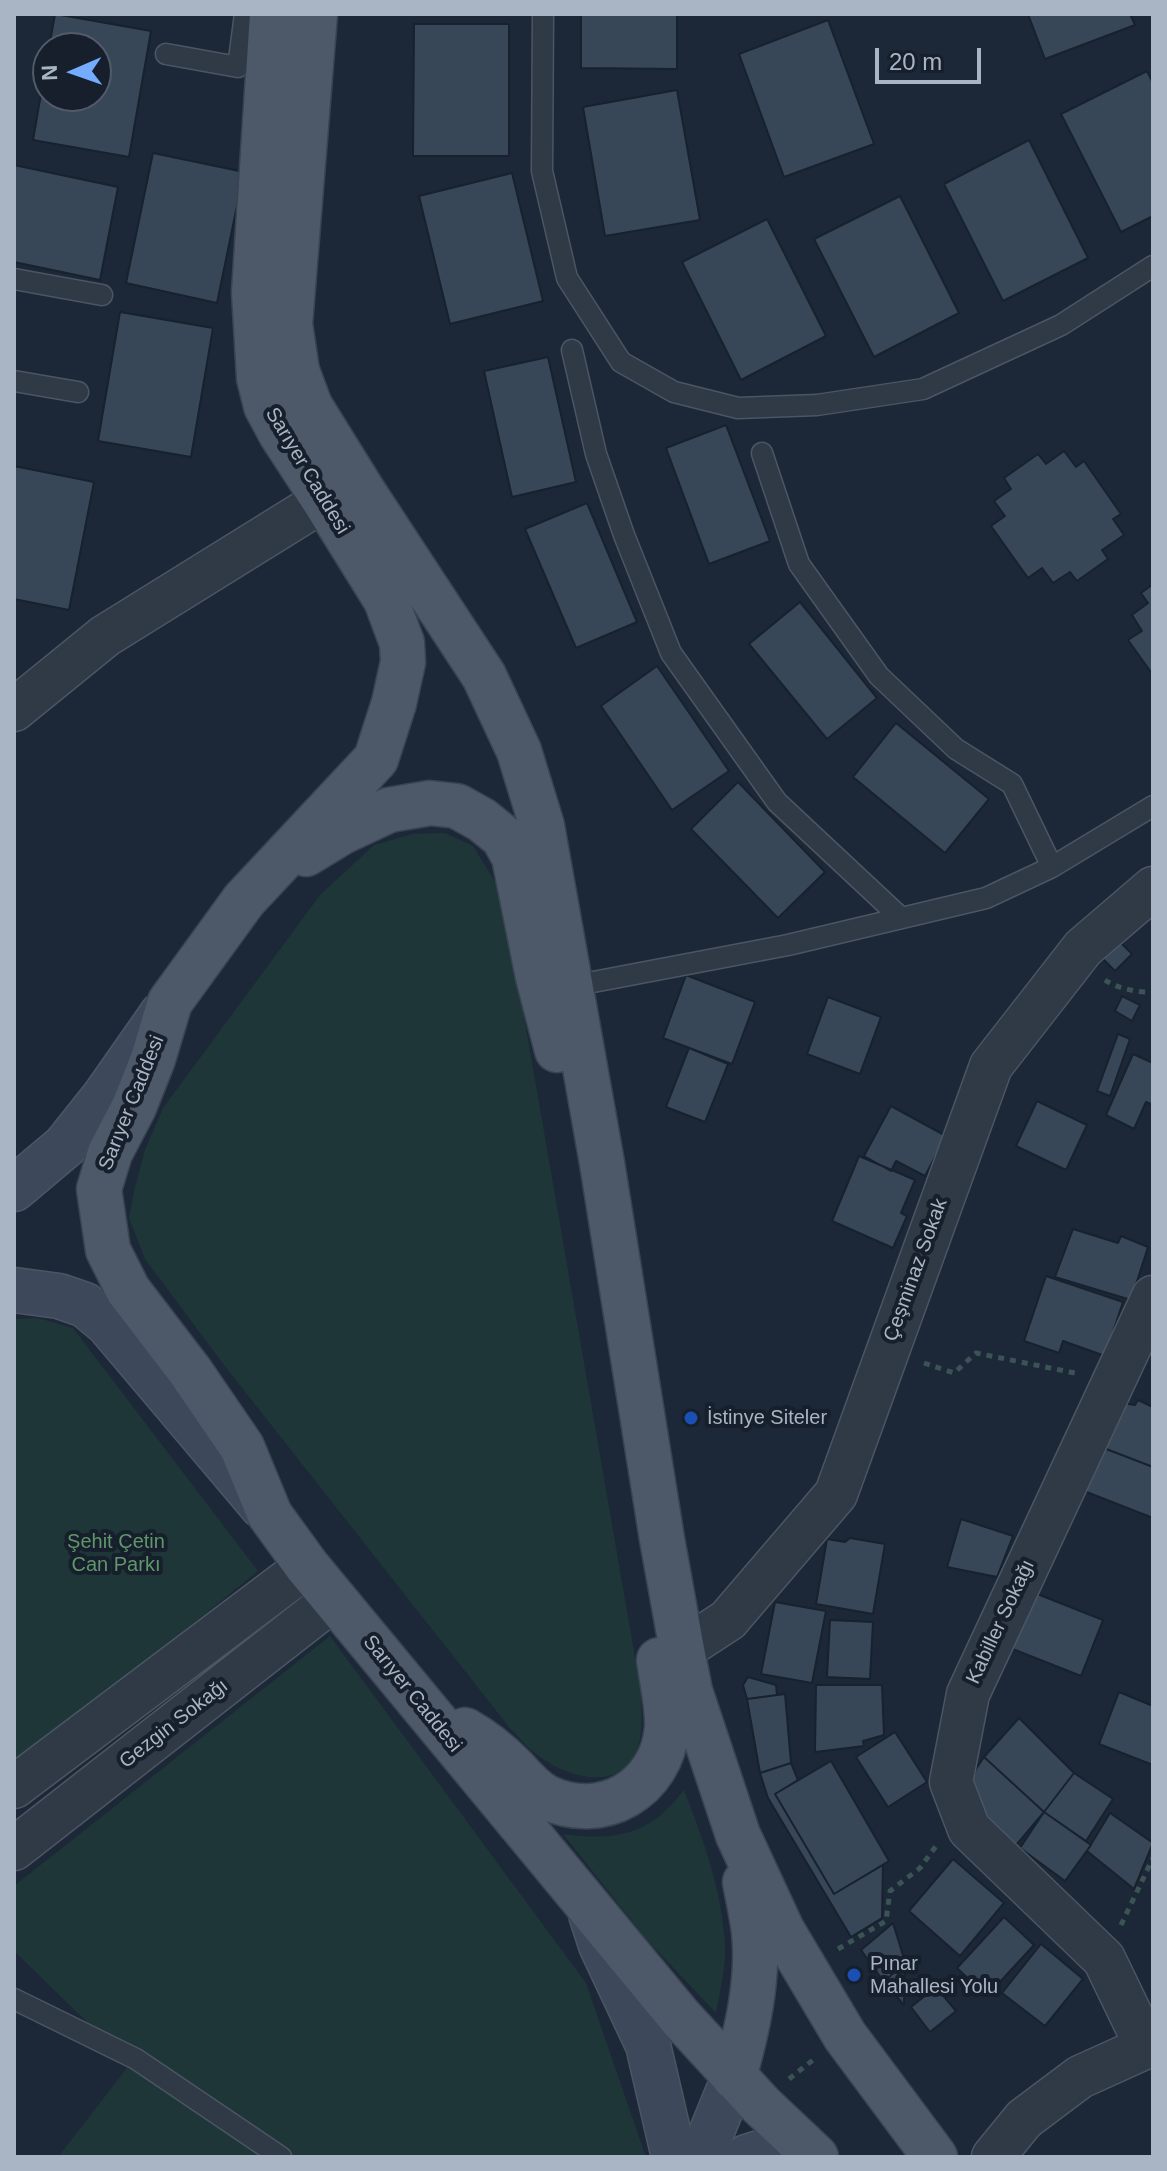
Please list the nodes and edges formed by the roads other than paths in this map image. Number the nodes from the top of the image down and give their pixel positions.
1 (245, 14) edge
2 (272, 14) edge
3 (315, 14) edge
4 (543, 14) edge
5 (166, 54) dead end
6 (1153, 266) edge
7 (14, 279) edge
8 (102, 295) dead end
9 (572, 350) dead end
10 (14, 381) edge
11 (78, 392) dead end
12 (762, 453) dead end
13 (324, 500) junction
14 (14, 710) edge
15 (1153, 806) edge
16 (1052, 867) junction
17 (1153, 888) edge
18 (244, 900) junction
19 (900, 917) junction
20 (572, 986) junction
21 (170, 1002) junction
22 (602, 1163) junction
23 (14, 1189) edge
24 (14, 1290) edge
25 (1153, 1297) edge
26 (270, 1515) junction
27 (662, 1539) junction
28 (307, 1566) junction
29 (334, 1599) junction
30 (682, 1650) junction
31 (421, 1706) junction
32 (14, 1787) edge
33 (738, 1835) junction
34 (14, 1849) edge
35 (589, 1908) junction
36 (14, 1999) edge
37 (1150, 2045) edge
38 (734, 2077) junction
39 (809, 2150) edge
40 (281, 2157) edge
41 (674, 2157) edge
42 (706, 2157) edge
43 (747, 2157) edge
44 (935, 2157) edge
45 (993, 2157) edge

1 - 5 lane
2 - 13 main road, Sarıyer Caddesi
3 - 20 main road, Sarıyer Caddesi
4 - 6 lane
7 - 8 lane
9 - 19 lane
10 - 11 lane
12 - 16 lane
13 - 14 street
13 - 18 main road, Sarıyer Caddesi
15 - 16 lane
16 - 19 lane
17 - 30 street, Çeşminaz Sokak
18 - 21 main road, Sarıyer Caddesi
18 - 22 main road
19 - 20 lane
20 - 22 main road, Sarıyer Caddesi
21 - 23 main road
21 - 26 main road, Sarıyer Caddesi
22 - 27 main road, Sarıyer Caddesi
24 - 26 main road
25 - 37 street, Kabiller Sokağı
26 - 28 main road, Sarıyer Caddesi
27 - 30 main road, Sarıyer Caddesi
27 - 31 main road
28 - 29 main road, Sarıyer Caddesi
28 - 32 street
29 - 31 main road, Sarıyer Caddesi
29 - 34 street, Gezgin Sokağı
30 - 33 main road, Sarıyer Caddesi
31 - 35 main road, Sarıyer Caddesi
33 - 38 main road
33 - 44 main road, Sarıyer Caddesi
35 - 38 main road, Sarıyer Caddesi
35 - 41 main road
36 - 40 lane
37 - 45 street
38 - 39 main road, Sarıyer Caddesi
38 - 42 main road
39 - 43 main road

